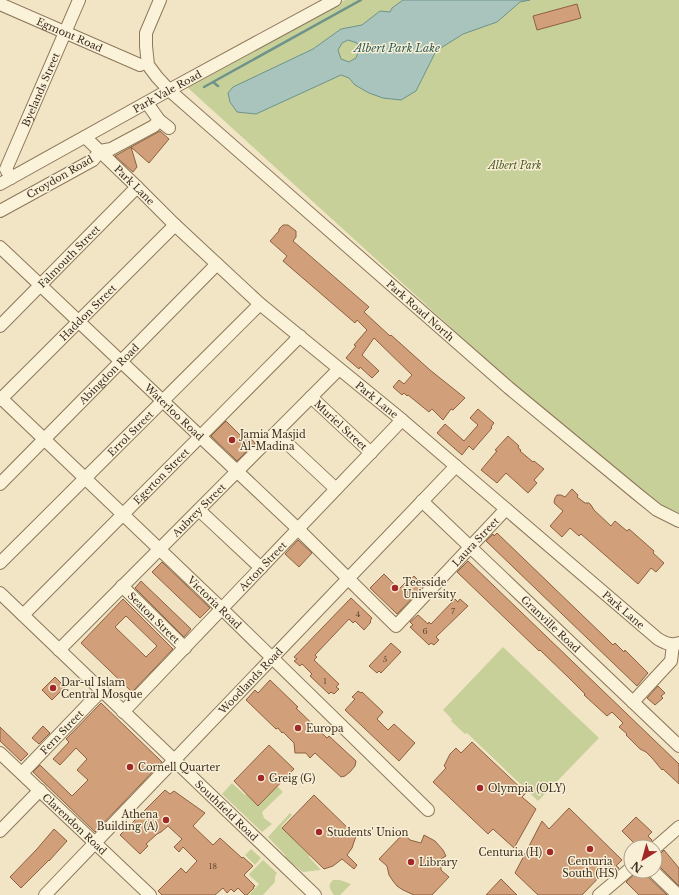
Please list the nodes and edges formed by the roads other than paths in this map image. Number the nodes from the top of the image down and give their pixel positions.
1 (79, 0) edge
2 (160, 0) edge
3 (335, 0) edge
4 (0, 4) edge
5 (65, 32) junction
6 (140, 65) dead end
7 (169, 90) junction
8 (147, 102) junction
9 (159, 120) junction
10 (169, 128) dead end
11 (85, 138) junction
12 (100, 151) junction
13 (11, 178) junction
14 (0, 184) edge
15 (137, 187) junction
16 (0, 211) edge
17 (175, 225) junction
18 (1, 251) edge
19 (217, 264) junction
20 (40, 286) junction
21 (260, 304) junction
22 (78, 322) junction
23 (0, 326) edge
24 (300, 336) junction
25 (121, 362) junction
26 (339, 369) junction
27 (311, 398) junction
28 (1, 399) edge
29 (162, 401) junction
30 (402, 420) junction
31 (276, 433) junction
32 (200, 437) junction
33 (44, 439) junction
34 (371, 453) junction
35 (456, 466) junction
36 (237, 472) junction
37 (85, 478) junction
38 (0, 484) edge
39 (336, 489) junction
40 (422, 502) junction
41 (506, 509) junction
42 (199, 510) junction
43 (123, 514) junction
44 (679, 521) edge
45 (298, 529) junction
46 (470, 547) junction
47 (160, 549) junction
48 (0, 563) edge
49 (261, 568) junction
50 (348, 578) junction
51 (122, 586) junction
52 (0, 593) edge
53 (222, 608) junction
54 (23, 615) junction
55 (396, 626) joint
56 (676, 644) edge
57 (185, 648) junction
58 (59, 650) junction
59 (272, 657) junction
60 (102, 690) junction
61 (633, 702) junction
62 (124, 712) junction
63 (679, 746) edge
64 (1, 754) edge
65 (174, 760) junction
66 (22, 773) junction
67 (40, 790) junction
68 (428, 810) dead end
69 (679, 827) edge
70 (0, 831) edge
71 (663, 841) edge
72 (95, 843) junction
73 (623, 875) edge
74 (661, 879) edge
75 (45, 895) edge
76 (150, 895) edge
77 (315, 895) edge
78 (599, 895) edge
79 (678, 895) edge

1 - 5 street, Byelands Street
2 - 7 street, Park Road North
3 - 7 street, Park Vale Road
4 - 5 street, Egmont Road
5 - 6 street, Egmont Road
5 - 13 street, Byelands Street
7 - 8 street, Park Vale Road
7 - 44 street, Park Road North
8 - 9 street
8 - 11 street, Park Vale Road
9 - 10 street
9 - 12 street, Croydon Road
11 - 12 street, Park Lane
11 - 13 street, Park Vale Road
12 - 15 street, Park Lane
12 - 16 street, Croydon Road
13 - 14 street, Park Vale Road
15 - 17 street, Park Lane
15 - 20 street, Falmouth Street
17 - 19 street, Park Lane
17 - 22 street, Haddon Street
18 - 20 street, Waterloo Road
19 - 21 street, Park Lane
19 - 25 street, Abingdon Road
20 - 22 street, Waterloo Road
20 - 23 street, Falmouth Street
21 - 24 street, Park Lane
21 - 29 street, Errol Street
22 - 25 street, Waterloo Road
22 - 28 street, Haddon Street
24 - 26 street, Park Lane
24 - 32 street, Egerton Street
25 - 29 street, Waterloo Road
25 - 33 street, Abingdon Road
26 - 27 street, Aubrey Street
26 - 30 street, Park Lane
27 - 31 street, Aubrey Street
27 - 34 street, Muriel Street
28 - 33 street, Victoria Road
29 - 32 street, Waterloo Road
29 - 37 street, Errol Street
30 - 34 street, Acton Street
30 - 35 street, Park Lane
31 - 36 street, Aubrey Street
31 - 39 street
32 - 36 street, Waterloo Road
32 - 43 street, Egerton Street
33 - 37 street, Victoria Road
33 - 38 street, Abingdon Road
34 - 39 street, Acton Street
35 - 40 street, Woodlands Road
35 - 41 street, Park Lane
36 - 42 street, Aubrey Street
36 - 45 street, Waterloo Road
37 - 43 street, Victoria Road
37 - 48 street, Errol Street
39 - 45 street, Acton Street
40 - 46 street, Granville Road
40 - 50 street, Woodlands Road
41 - 46 street, Laura Street
41 - 56 street, Park Lane
42 - 47 street, Aubrey Street
42 - 49 street
43 - 47 street, Victoria Road
43 - 54 street, Egerton Street
45 - 49 street, Acton Street
45 - 50 street, Waterloo Road
46 - 55 street, Laura Street
46 - 61 street, Granville Road
47 - 51 street, Aubrey Street
47 - 53 street, Victoria Road
49 - 53 street, Acton Street
50 - 55 street, Waterloo Road
50 - 59 street, Woodlands Road
51 - 57 street, Seaton Street
51 - 58 street, Aubrey Street
52 - 54 street, Southfield Road
53 - 57 street, Acton Street
53 - 59 street, Victoria Road
54 - 58 street, Southfield Road
56 - 61 street
57 - 62 street, Acton Street
58 - 60 street, Southfield Road
59 - 65 street, Woodlands Road
59 - 68 street, Victoria Road
60 - 62 street, Southfield Road
60 - 66 street, Fern Street
61 - 63 street, Granville Road
62 - 65 street, Southfield Road
64 - 66 street, Clarendon Road
65 - 72 street, Woodlands Road
65 - 77 street, Southfield Road
66 - 67 street, Clarendon Road
67 - 70 street
67 - 72 street, Clarendon Road
69 - 71 street
72 - 75 street, Woodlands Road
72 - 76 street, Clarendon Road
73 - 78 street
74 - 79 street

